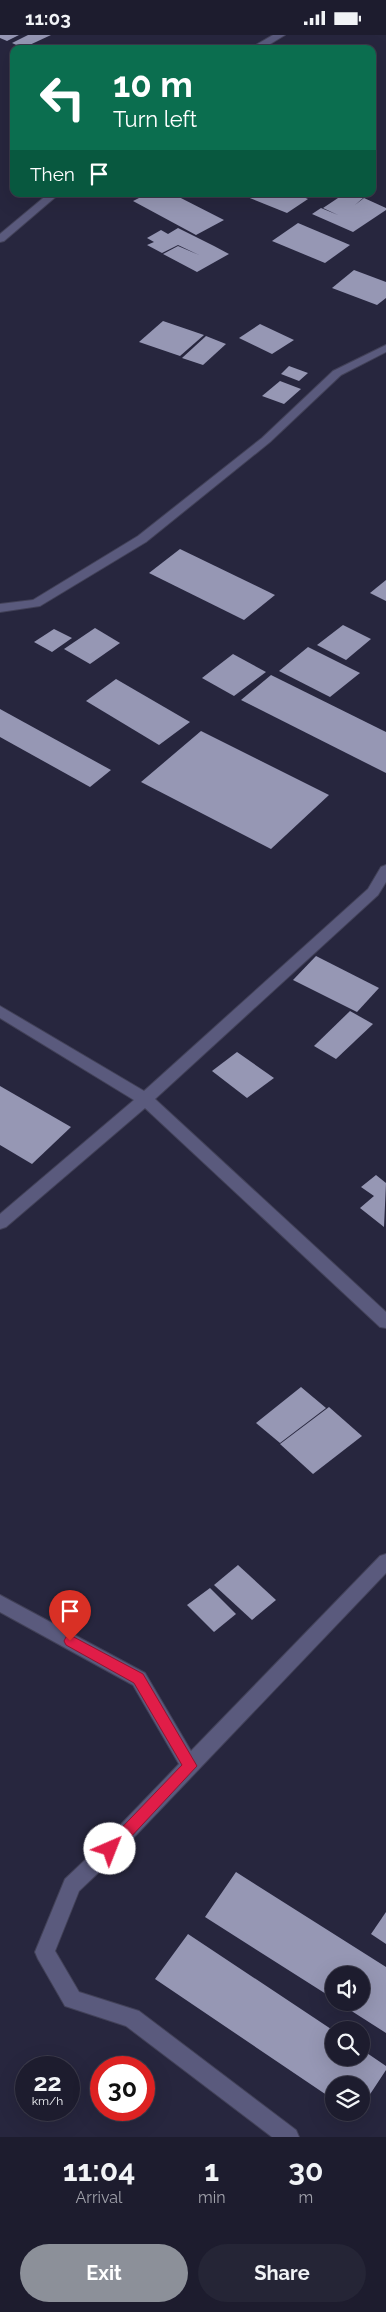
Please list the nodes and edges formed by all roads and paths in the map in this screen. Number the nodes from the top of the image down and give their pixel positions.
1 (280, 35) edge
2 (261, 45) edge
3 (50, 197) edge
4 (0, 239) edge
5 (386, 348) edge
6 (0, 609) edge
7 (386, 871) edge
8 (0, 1011) edge
9 (145, 1099) junction
10 (0, 1223) edge
11 (386, 1322) edge
12 (386, 1561) edge
13 (0, 1603) edge
14 (190, 1766) junction
15 (289, 2137) edge

1 - 2 street
3 - 4 street
5 - 6 street
7 - 9 street
8 - 9 street
9 - 10 street
9 - 11 street
12 - 14 street
13 - 14 street
14 - 15 street

